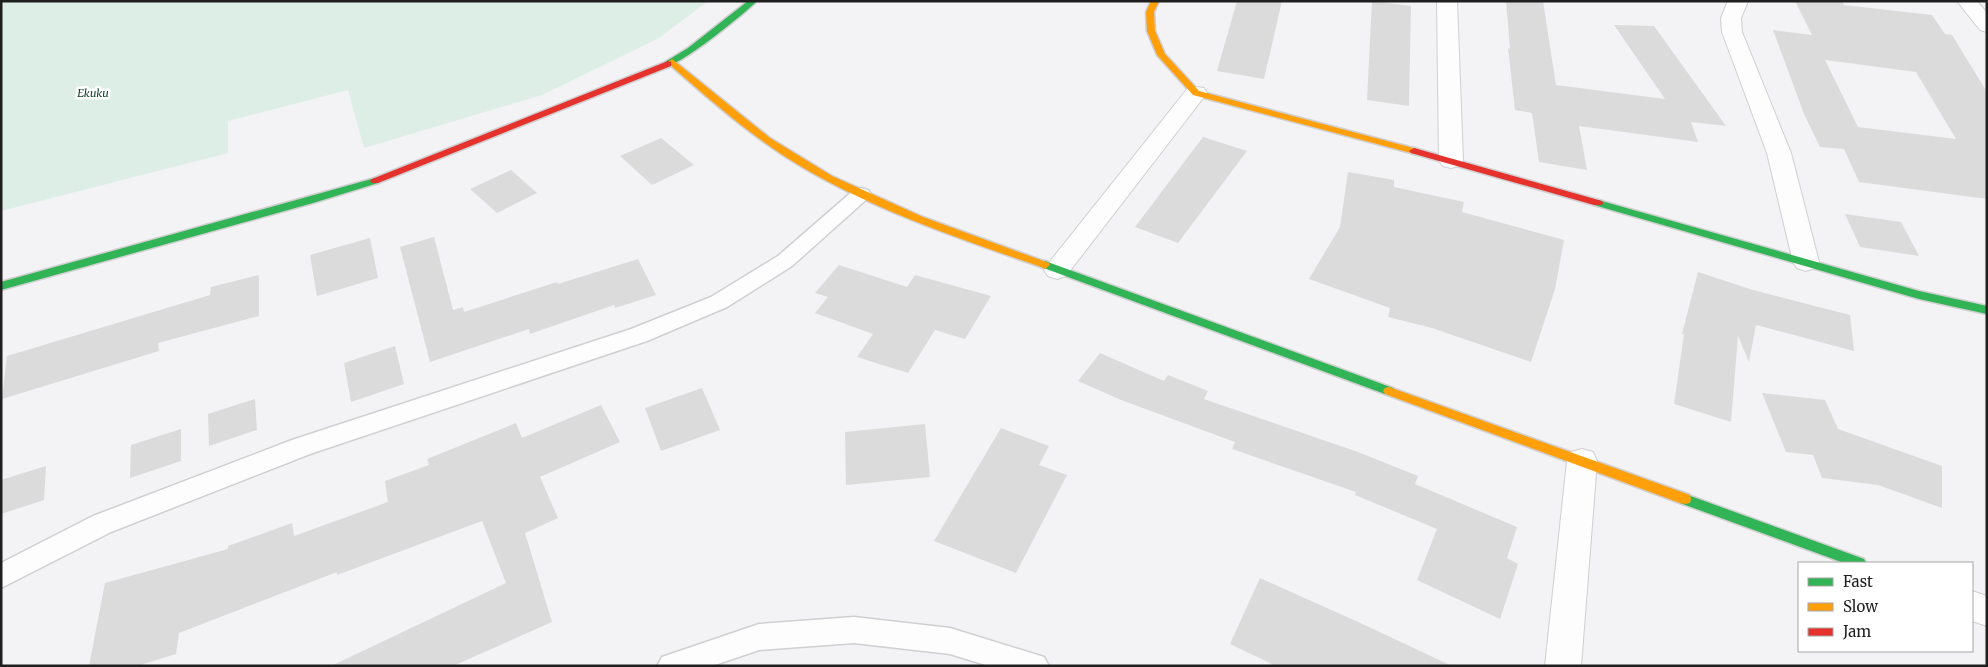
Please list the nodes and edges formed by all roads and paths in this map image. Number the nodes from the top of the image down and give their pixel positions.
1 (753, 1) edge
2 (1155, 1) edge
3 (1447, 1) edge
4 (1738, 1) edge
5 (1966, 1) edge
6 (1987, 26) edge
7 (672, 62) junction
8 (1196, 93) junction
9 (1451, 161) junction
10 (861, 194) junction
11 (1806, 262) junction
12 (1057, 270) junction
13 (1, 286) edge
14 (1987, 310) edge
15 (1582, 461) junction
16 (1856, 562) edge
17 (1, 576) edge
18 (1973, 606) edge
19 (1987, 611) edge
20 (672, 666) edge
21 (1034, 666) edge
22 (1562, 666) edge

1 - 7 street
2 - 8 street
3 - 9 street
4 - 11 street
5 - 6 street
7 - 10 street
7 - 13 street
8 - 9 street
8 - 12 street
9 - 11 street
10 - 12 street
10 - 17 lane
11 - 14 street
12 - 15 street
15 - 16 street
15 - 22 street
18 - 19 street
20 - 21 lane

